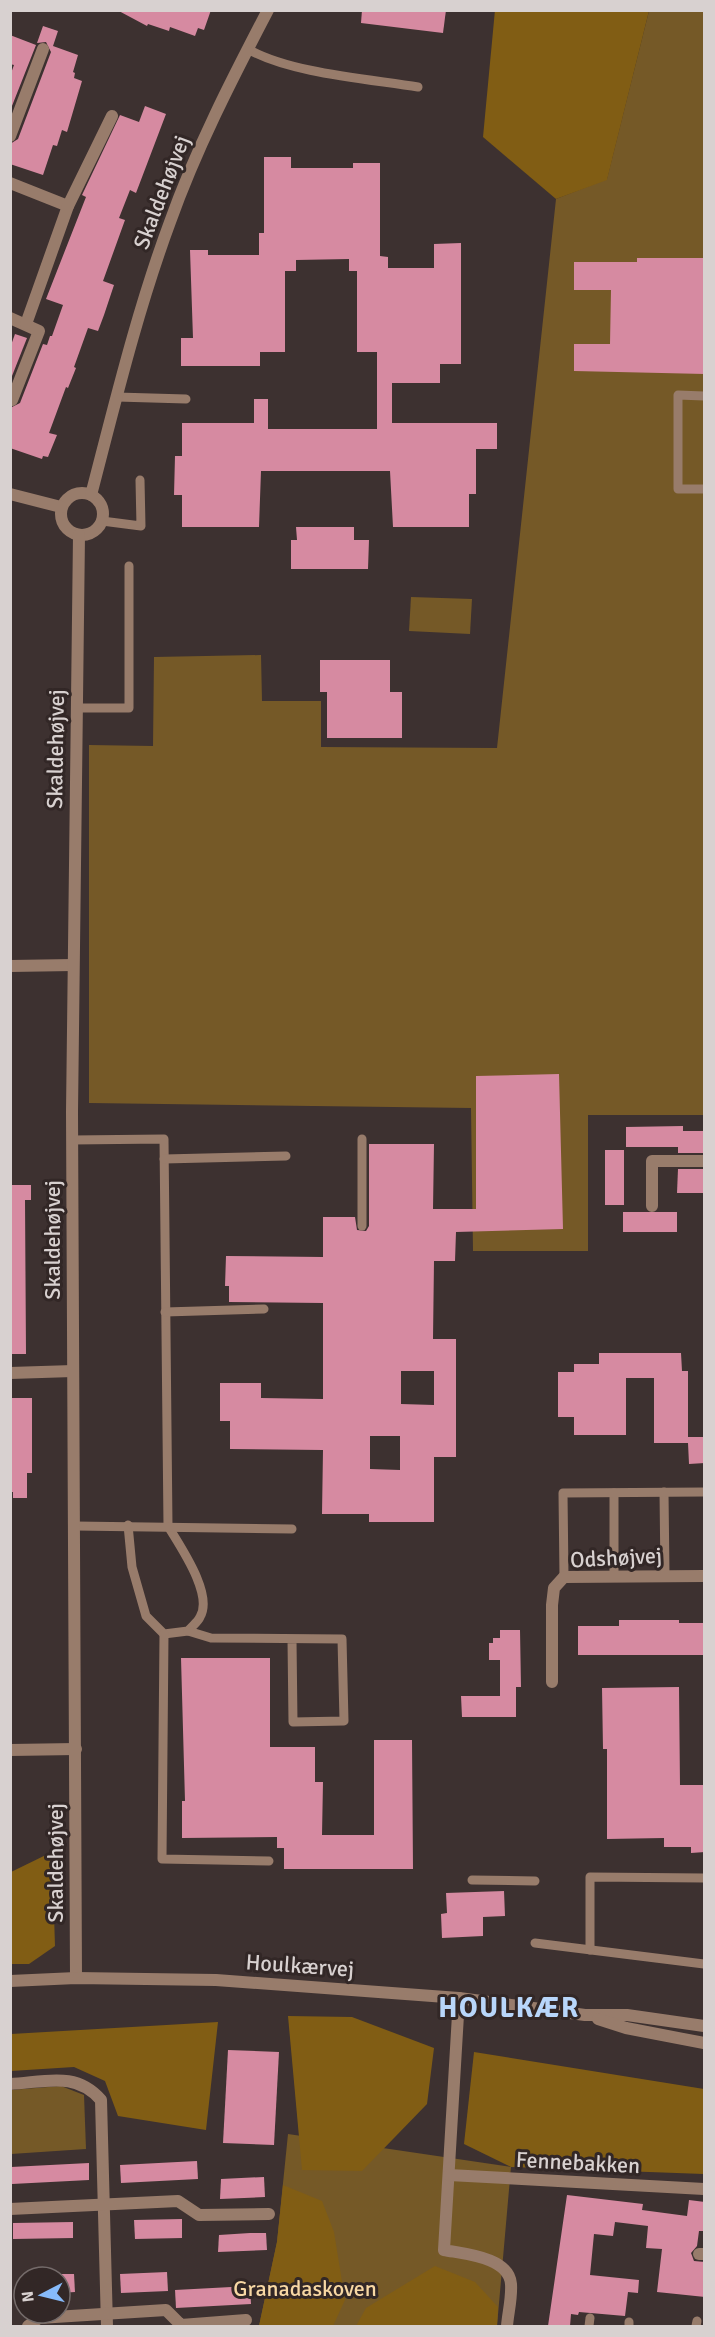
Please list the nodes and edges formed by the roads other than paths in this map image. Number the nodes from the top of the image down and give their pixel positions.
1 (268, 10) edge
2 (43, 49) dead end
3 (248, 49) junction
4 (418, 87) dead end
5 (112, 116) dead end
6 (10, 136) edge
7 (10, 183) edge
8 (68, 206) junction
9 (10, 318) edge
10 (26, 324) junction
11 (705, 396) edge
12 (117, 397) junction
13 (186, 399) dead end
14 (12, 400) dead end
15 (140, 480) dead end
16 (705, 489) edge
17 (10, 494) edge
18 (91, 495) junction
19 (61, 507) junction
20 (102, 521) junction
21 (79, 535) junction
22 (129, 566) dead end
23 (76, 708) junction
24 (73, 965) junction
25 (10, 966) edge
26 (362, 1139) dead end
27 (72, 1140) junction
28 (286, 1156) dead end
29 (164, 1159) junction
30 (705, 1161) edge
31 (652, 1206) dead end
32 (362, 1226) dead end
33 (264, 1309) dead end
34 (165, 1312) junction
35 (74, 1371) junction
36 (10, 1373) edge
37 (664, 1492) junction
38 (705, 1492) edge
39 (614, 1493) junction
40 (128, 1525) junction
41 (75, 1526) junction
42 (168, 1526) junction
43 (292, 1528) dead end
44 (665, 1575) junction
45 (614, 1576) junction
46 (705, 1576) edge
47 (564, 1577) junction
48 (188, 1631) junction
49 (164, 1634) junction
50 (292, 1640) junction
51 (552, 1682) dead end
52 (76, 1749) junction
53 (10, 1750) edge
54 (269, 1861) dead end
55 (705, 1878) edge
56 (472, 1880) dead end
57 (535, 1881) dead end
58 (535, 1943) dead end
59 (590, 1950) junction
60 (705, 1964) edge
61 (76, 1978) junction
62 (10, 1981) edge
63 (459, 1998) junction
64 (585, 2014) junction
65 (705, 2026) edge
66 (705, 2043) edge
67 (10, 2084) edge
68 (449, 2175) junction
69 (705, 2189) edge
70 (104, 2205) junction
71 (10, 2209) edge
72 (269, 2214) dead end
73 (246, 2320) dead end
74 (107, 2321) edge
75 (28, 2326) edge
76 (507, 2326) edge

1 - 3 street, Skaldehøjvej
2 - 6 street
3 - 4 lane
3 - 12 street, Skaldehøjvej
5 - 8 street
7 - 8 street
8 - 10 street
9 - 10 street
10 - 14 street
11 - 16 lane
12 - 13 lane
12 - 18 street, Skaldehøjvej
15 - 20 lane
17 - 19 street
18 - 19 street
18 - 20 street
19 - 21 street
20 - 21 street
21 - 23 street, Skaldehøjvej
22 - 23 lane
23 - 24 street, Skaldehøjvej
24 - 25 street
24 - 27 street, Skaldehøjvej
26 - 32 lane
27 - 29 lane
27 - 35 street, Skaldehøjvej
28 - 29 lane
29 - 34 lane
30 - 31 street
33 - 34 lane
34 - 42 lane
35 - 36 street
35 - 41 street, Skaldehøjvej
37 - 38 lane
37 - 39 lane
37 - 44 lane
39 - 45 lane
39 - 47 lane
40 - 41 lane
40 - 42 lane
40 - 49 lane
41 - 52 street, Skaldehøjvej
42 - 43 lane
42 - 48 lane
44 - 45 street, Odshøjvej
44 - 46 street, Odshøjvej
45 - 47 street, Odshøjvej
47 - 51 street, Odshøjvej
48 - 49 lane
48 - 50 lane
49 - 54 lane
50 - 50 lane
52 - 53 street
52 - 61 street, Skaldehøjvej
55 - 59 lane
56 - 57 lane
58 - 59 lane
59 - 60 lane
61 - 62 street, Houlkærvej
61 - 63 street, Houlkærvej
63 - 64 street, Houlkærvej
63 - 68 street
64 - 65 street, Houlkærvej
64 - 66 street, Houlkærvej
67 - 70 street
68 - 69 street, Fennebakken
68 - 76 street
70 - 71 street
70 - 72 street
70 - 74 street
73 - 74 street
74 - 75 street

